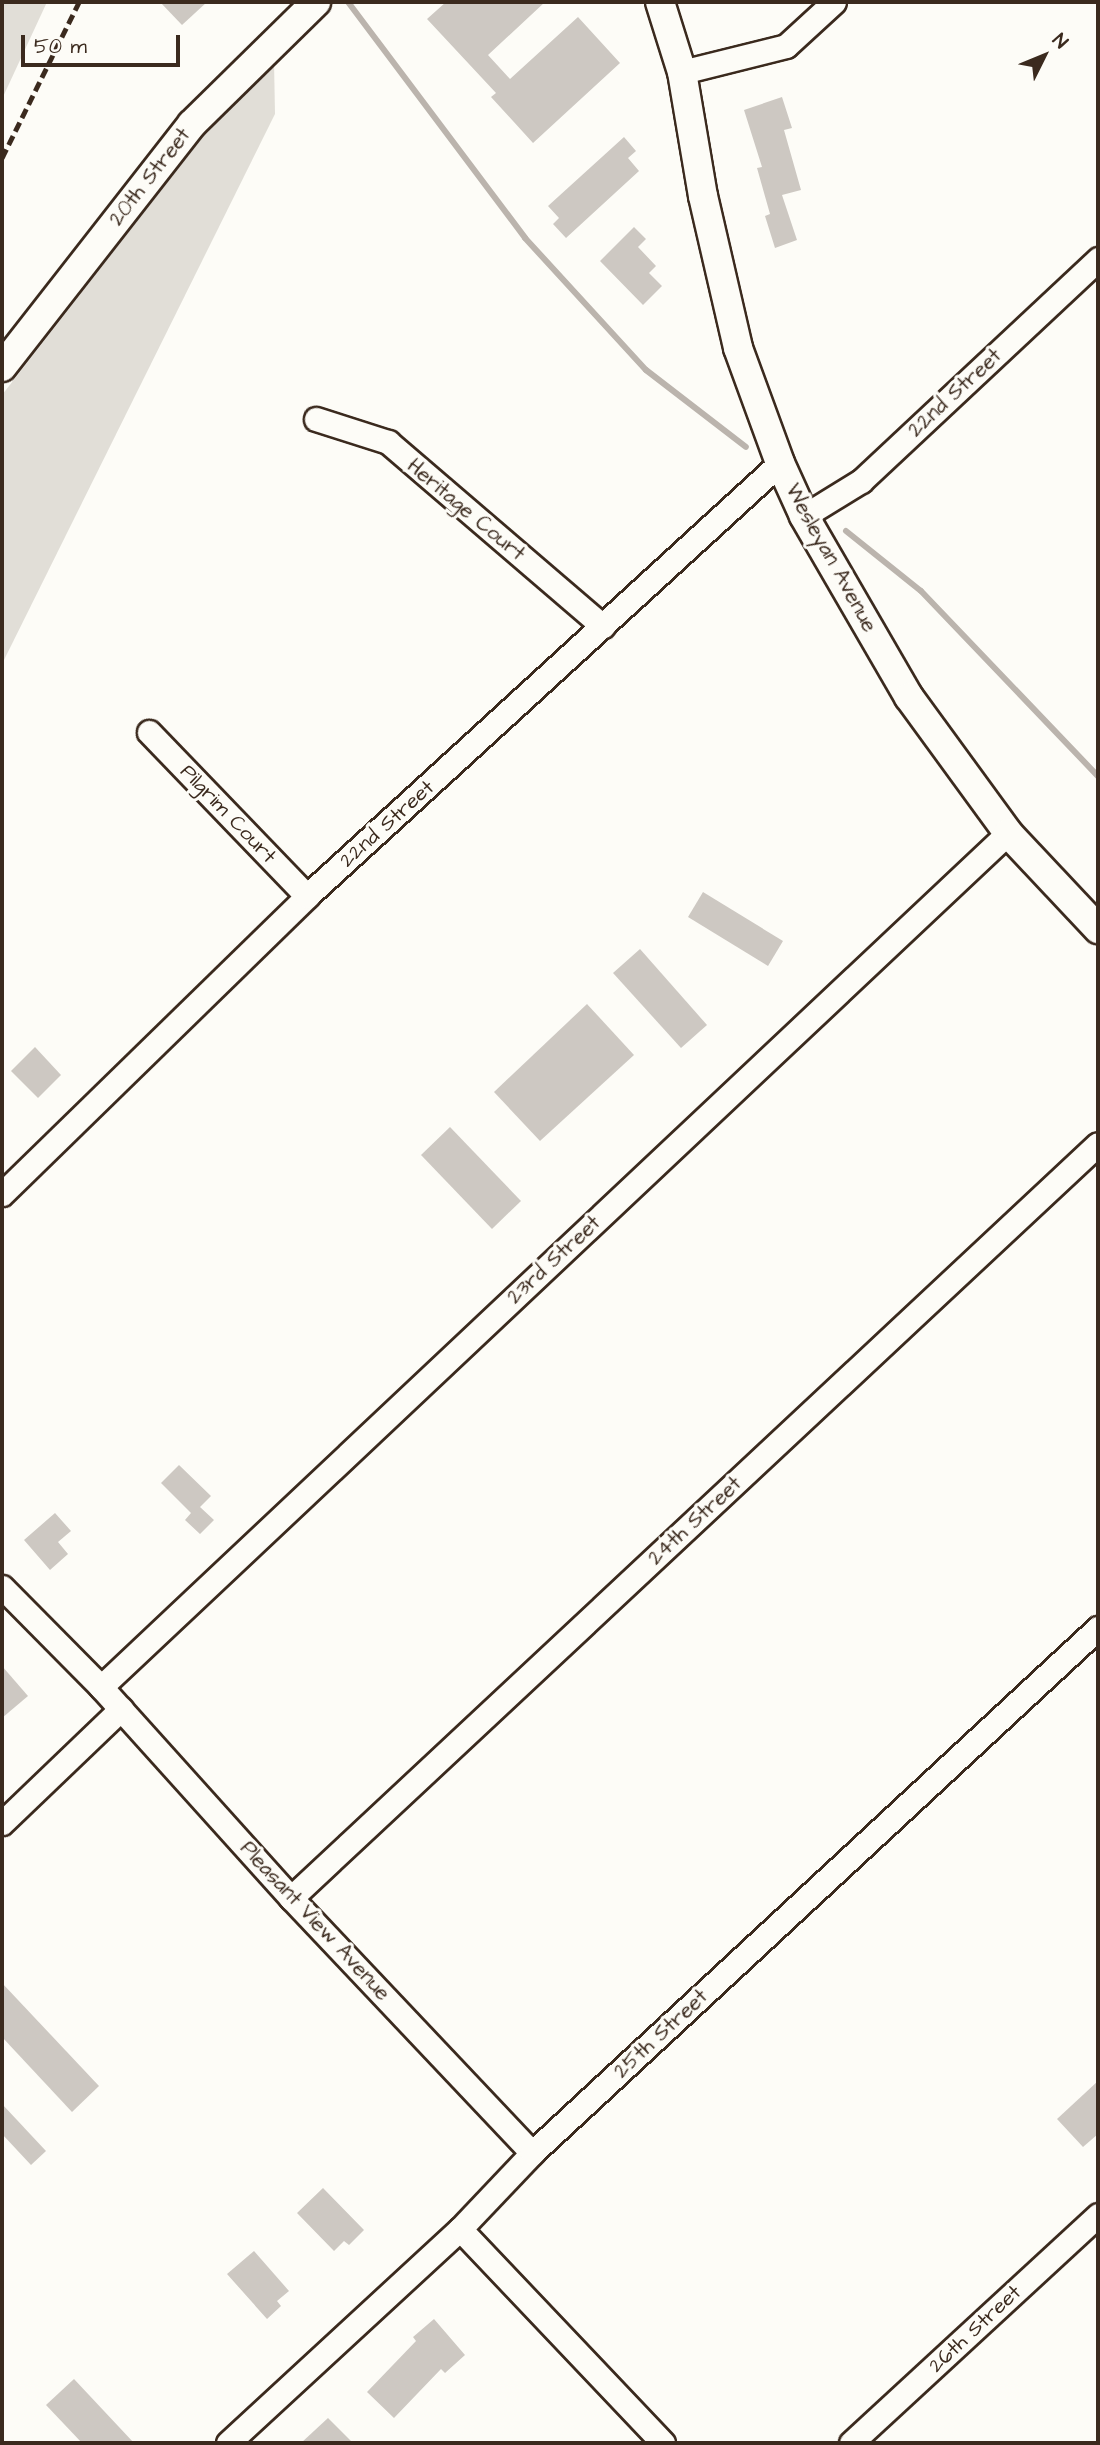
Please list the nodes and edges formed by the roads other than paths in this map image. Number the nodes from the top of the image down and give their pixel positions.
1 (316, 2) edge
2 (660, 2) edge
3 (834, 2) edge
4 (682, 72) junction
5 (1098, 259) edge
6 (2, 368) edge
7 (316, 419) dead end
8 (780, 463) junction
9 (804, 516) junction
10 (603, 626) junction
11 (149, 732) dead end
12 (1008, 834) junction
13 (307, 896) junction
14 (1098, 929) edge
15 (1098, 1144) edge
16 (2, 1194) edge
17 (2, 1587) edge
18 (1098, 1628) edge
19 (101, 1687) junction
20 (121, 1709) junction
21 (2, 1823) edge
22 (291, 1898) junction
23 (533, 2153) junction
24 (1098, 2215) edge
25 (460, 2229) junction
26 (228, 2443) edge
27 (663, 2443) edge
28 (851, 2443) edge

1 - 6 street, 20th Street
2 - 4 street, Wesleyan Avenue
3 - 4 street
4 - 8 street, Wesleyan Avenue
5 - 9 street, 22nd Street
7 - 10 street, Heritage Court
8 - 9 street, Wesleyan Avenue
8 - 10 street, 22nd Street
9 - 12 street, Wesleyan Avenue
10 - 13 street, 22nd Street
11 - 13 street, Pilgrim Court
12 - 14 street, Wesleyan Avenue
12 - 19 street, 23rd Street
13 - 16 street, 22nd Street
15 - 22 street, 24th Street
17 - 19 street
18 - 23 street, 25th Street
19 - 20 street, Pleasant View Avenue
20 - 21 street
20 - 22 street, Pleasant View Avenue
22 - 23 street, Pleasant View Avenue
23 - 25 street, 25th Street
24 - 28 street, 26th Street
25 - 26 street, 25th Street
25 - 27 street

